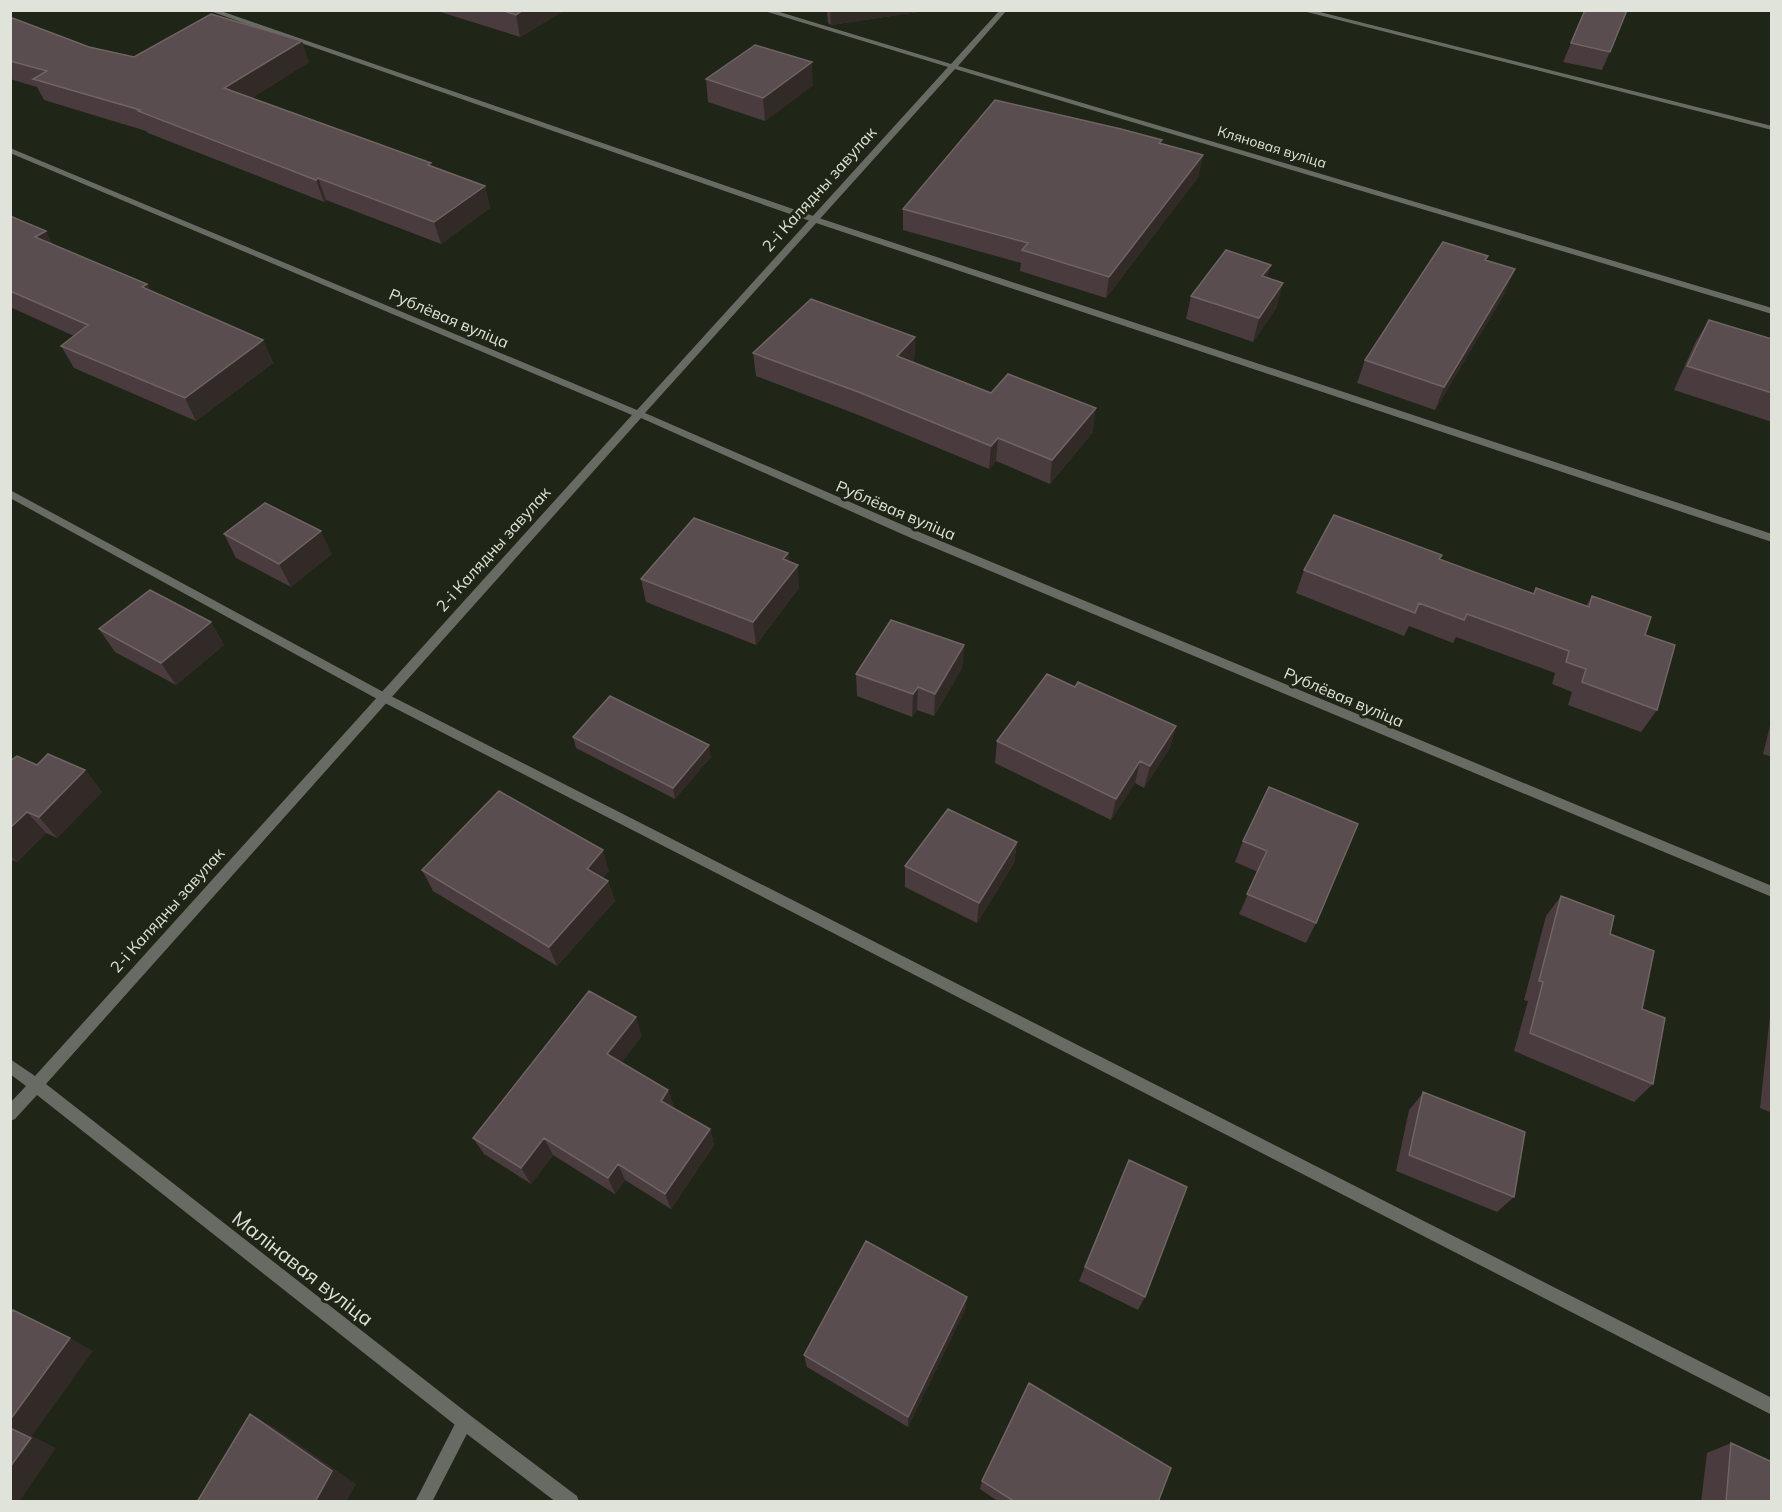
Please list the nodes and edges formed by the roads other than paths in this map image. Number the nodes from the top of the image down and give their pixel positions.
1 (210, 10) edge
2 (764, 10) edge
3 (1004, 10) edge
4 (1302, 10) edge
5 (954, 66) junction
6 (1772, 128) edge
7 (10, 150) edge
8 (816, 219) junction
9 (1772, 311) edge
10 (639, 414) junction
11 (10, 493) edge
12 (1772, 538) edge
13 (383, 697) junction
14 (1772, 892) edge
15 (10, 1065) edge
16 (35, 1085) junction
17 (10, 1114) edge
18 (1772, 1407) edge
19 (465, 1422) junction
20 (423, 1502) edge
21 (571, 1502) edge

1 - 8 street
2 - 5 street, Кляновая вуліца
3 - 5 street, 2-і Калядны завулак
4 - 6 street
5 - 8 street, 2-і Калядны завулак
5 - 9 street, Кляновая вуліца
7 - 10 street, Рублёвая вуліца
8 - 10 street, 2-і Калядны завулак
8 - 12 street
10 - 13 street, 2-і Калядны завулак
10 - 14 street, Рублёвая вуліца
11 - 13 street
13 - 16 street, 2-і Калядны завулак
13 - 18 street
15 - 16 street, Малінавая вуліца
16 - 17 street, 2-і Калядны завулак
16 - 19 street, Малінавая вуліца
19 - 20 street
19 - 21 street, Малінавая вуліца

